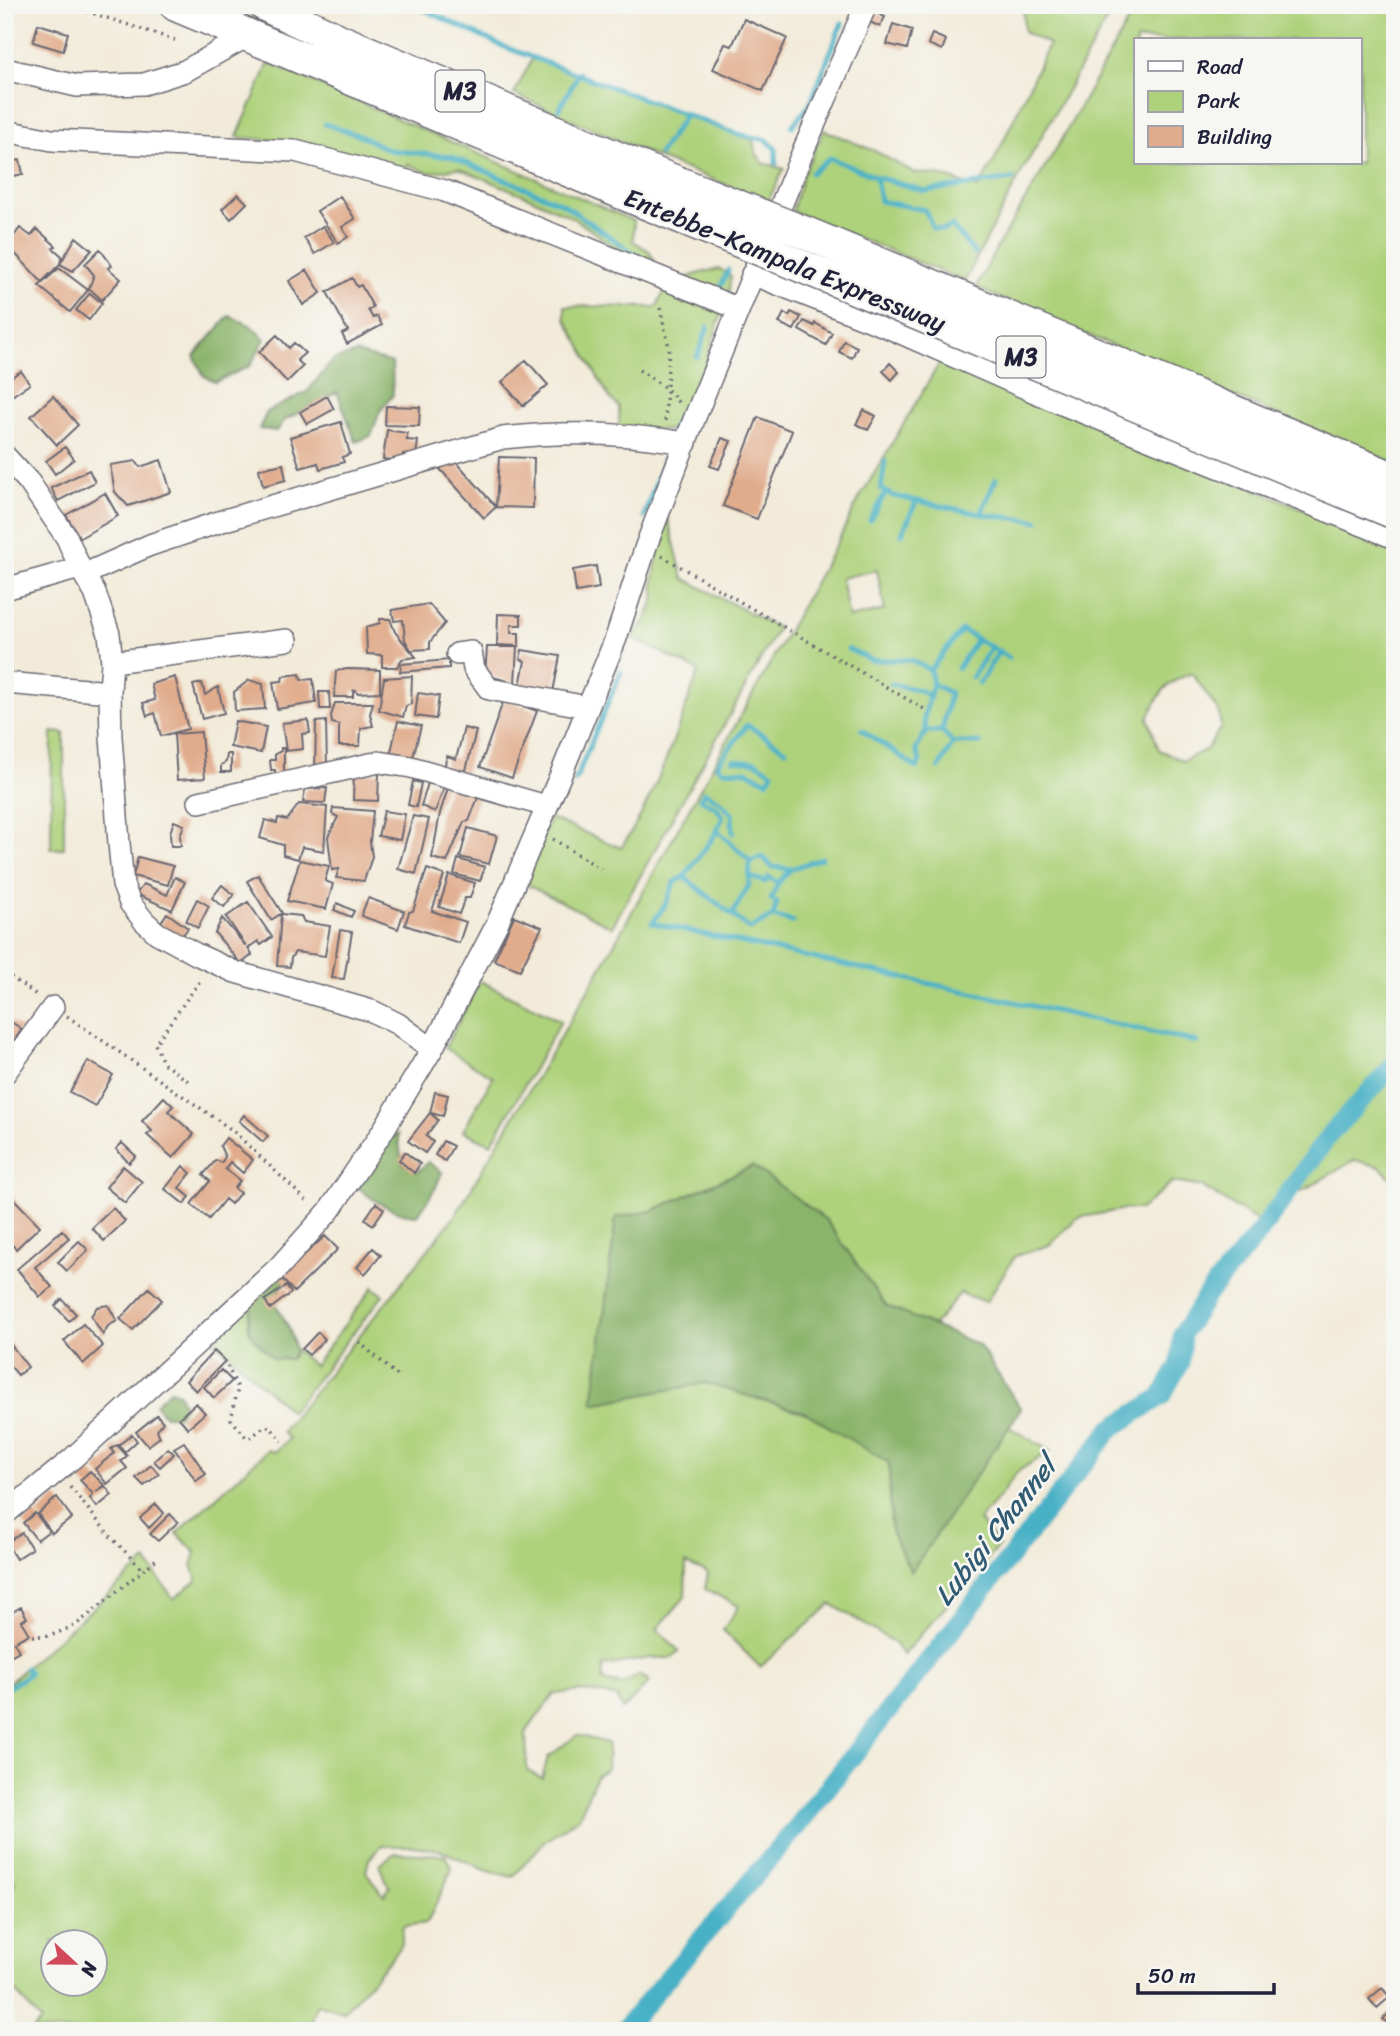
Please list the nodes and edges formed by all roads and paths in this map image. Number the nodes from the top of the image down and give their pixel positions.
1 (67, 5) edge
2 (176, 5) edge
3 (265, 5) edge
4 (866, 5) edge
5 (249, 35) junction
6 (175, 40) dead end
7 (5, 69) edge
8 (5, 131) edge
9 (651, 188) junction
10 (752, 274) junction
11 (660, 309) dead end
12 (738, 309) junction
13 (639, 370) dead end
14 (665, 388) junction
15 (682, 411) dead end
16 (676, 441) junction
17 (5, 456) edge
18 (1395, 479) edge
19 (1395, 513) edge
20 (1395, 538) edge
21 (646, 546) junction
22 (83, 571) junction
23 (5, 589) edge
24 (287, 640) dead end
25 (457, 654) dead end
26 (113, 662) junction
27 (5, 683) edge
28 (110, 692) junction
29 (588, 707) junction
30 (924, 709) dead end
31 (199, 802) dead end
32 (546, 806) junction
33 (537, 828) junction
34 (601, 869) dead end
35 (211, 961) junction
36 (5, 973) edge
37 (53, 1007) junction
38 (432, 1049) junction
39 (5, 1073) edge
40 (188, 1081) dead end
41 (324, 1217) junction
42 (359, 1342) dead end
43 (227, 1366) dead end
44 (399, 1377) dead end
45 (282, 1441) dead end
46 (57, 1472) junction
47 (5, 1514) edge
48 (159, 1557) dead end
49 (143, 1570) junction
50 (32, 1636) dead end

1 - 6 path
2 - 5 highway, Entebbe–Kampala Expressway / M3
3 - 9 highway, Entebbe–Kampala Expressway / M3
4 - 10 street
5 - 7 street
5 - 9 highway, Entebbe–Kampala Expressway / M3
8 - 12 street
9 - 18 highway, Entebbe–Kampala Expressway / M3, bridge
9 - 19 highway, Entebbe–Kampala Expressway / M3, bridge
10 - 12 street
10 - 20 street
11 - 14 path
12 - 16 street
13 - 14 path
14 - 15 path
14 - 16 path
16 - 21 street
16 - 22 street
17 - 22 street
21 - 29 street
21 - 30 path
22 - 23 street
22 - 26 street
24 - 26 street
25 - 29 street
26 - 28 street
27 - 28 street
28 - 35 street
29 - 32 street
31 - 32 street
32 - 33 street
33 - 34 path
33 - 38 street
35 - 38 street
35 - 40 path
36 - 37 path
37 - 39 street
37 - 41 path
38 - 41 street
41 - 46 street
42 - 44 path
43 - 45 path
46 - 47 street
46 - 49 path
48 - 49 path
49 - 50 path

